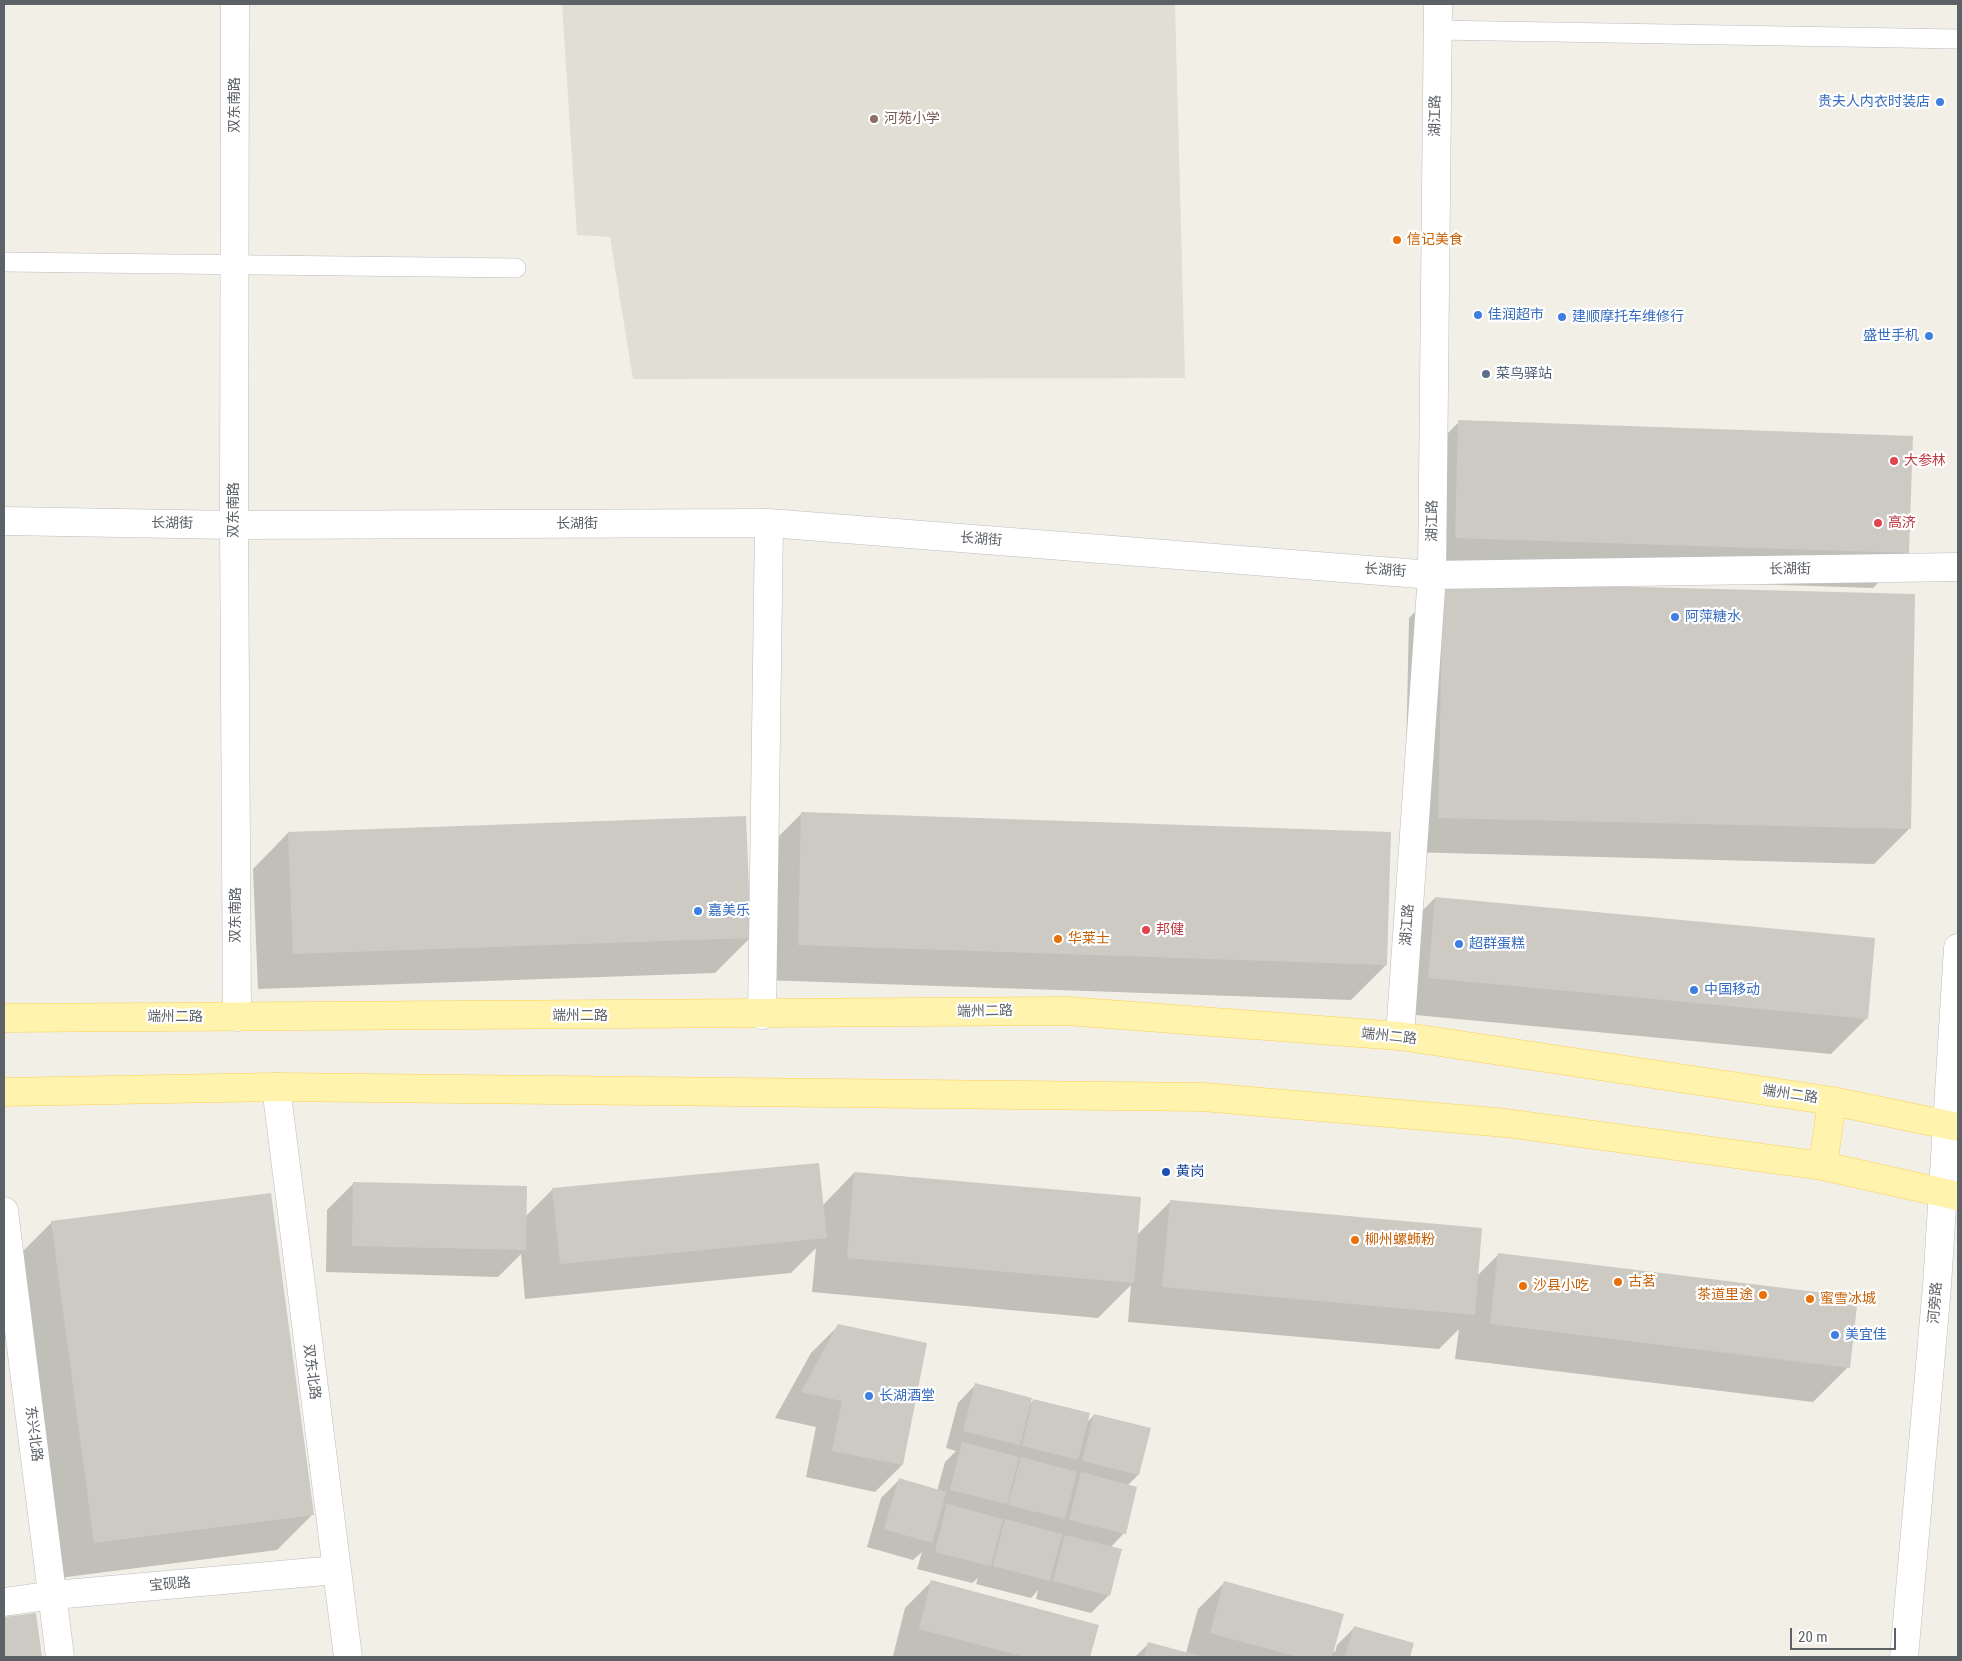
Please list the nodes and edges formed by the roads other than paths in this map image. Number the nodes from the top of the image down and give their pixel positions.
1 (235, 4) edge
2 (1437, 17) edge
3 (1958, 39) edge
4 (4, 262) edge
5 (235, 265) junction
6 (516, 268) dead end
7 (4, 520) edge
8 (769, 523) junction
9 (234, 525) junction
10 (1958, 567) edge
11 (1432, 575) junction
12 (1958, 948) edge
13 (762, 1015) junction
14 (237, 1017) junction
15 (4, 1018) edge
16 (1400, 1036) junction
17 (276, 1087) junction
18 (4, 1092) edge
19 (1832, 1101) junction
20 (1953, 1126) edge
21 (1823, 1166) junction
22 (1951, 1194) edge
23 (4, 1211) edge
24 (336, 1570) junction
25 (54, 1595) junction
26 (4, 1602) edge
27 (60, 1657) edge
28 (348, 1657) edge
29 (1904, 1657) edge

1 - 5 street, 双东南路
2 - 3 lane
2 - 11 street, 湖江路
4 - 5 lane
5 - 6 lane
5 - 9 street, 双东南路
7 - 9 street, 长湖街
8 - 9 street, 长湖街
8 - 11 street, 长湖街
8 - 13 street
9 - 14 street, 双东南路
10 - 11 street, 长湖街
11 - 16 street, 湖江路
12 - 20 street, 河旁路
13 - 14 main road, 端州二路
13 - 16 main road, 端州二路
14 - 15 main road, 端州二路
16 - 19 main road, 端州二路
17 - 18 main road
17 - 21 main road
17 - 24 street, 双东北路
19 - 20 main road, 端州二路
19 - 21 main road
20 - 22 street, 河旁路
21 - 22 main road
22 - 29 street, 河旁路
23 - 25 street, 东兴北路
24 - 25 street, 宝砚路
24 - 28 street, 双东北路
25 - 26 street, 宝砚路
25 - 27 street, 东兴北路

